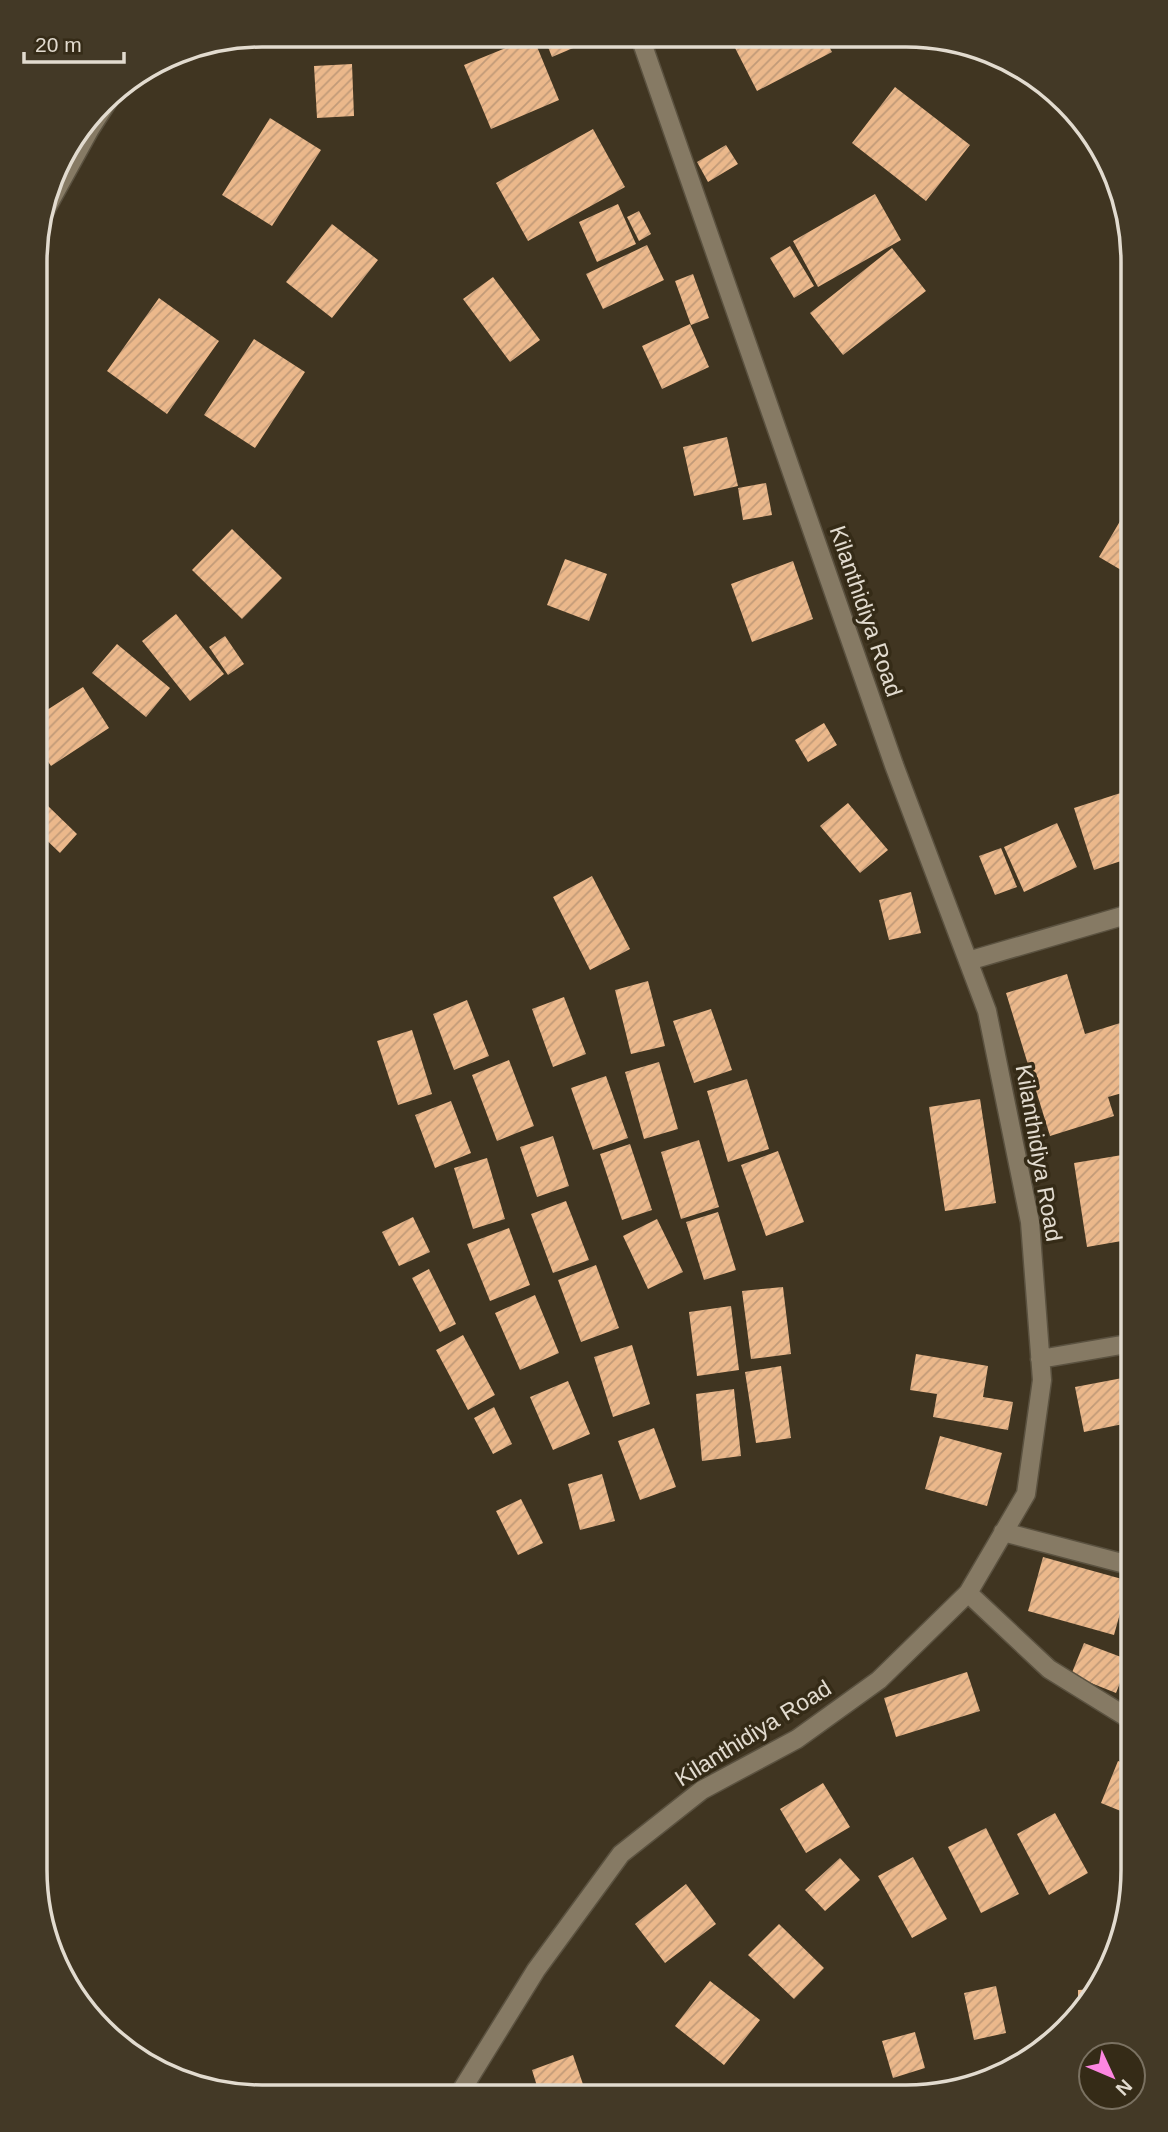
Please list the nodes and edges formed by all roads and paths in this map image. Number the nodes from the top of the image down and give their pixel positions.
1 (643, 47) edge
2 (1121, 917) edge
3 (968, 961) junction
4 (1120, 1345) edge
5 (1040, 1359) junction
6 (1003, 1532) junction
7 (1120, 1563) edge
8 (968, 1593) junction
9 (1120, 1713) edge
10 (465, 2085) edge

1 - 3 street, Kilanthidiya Road
2 - 3 street
3 - 5 street, Kilanthidiya Road
4 - 5 street
5 - 6 street, Kilanthidiya Road
6 - 7 street
6 - 8 street, Kilanthidiya Road
8 - 9 street
8 - 10 street, Kilanthidiya Road

